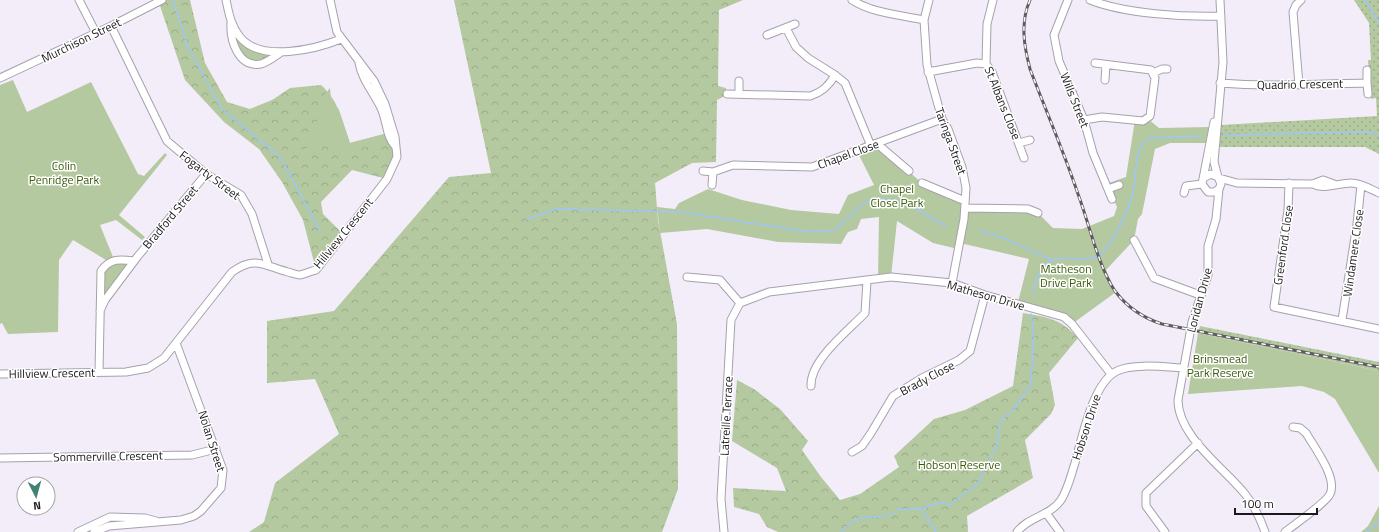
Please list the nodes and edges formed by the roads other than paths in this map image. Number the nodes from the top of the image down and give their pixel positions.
1 (79, 0) edge
2 (162, 0) edge
3 (232, 0) edge
4 (330, 0) edge
5 (852, 0) edge
6 (929, 0) edge
7 (993, 0) edge
8 (1068, 0) edge
9 (1090, 0) edge
10 (1220, 0) edge
11 (1301, 0) edge
12 (227, 3) edge
13 (1221, 16) junction
14 (924, 20) junction
15 (231, 21) junction
16 (795, 24) dead end
17 (111, 26) junction
18 (786, 28) junction
19 (96, 33) junction
20 (767, 35) dead end
21 (341, 39) junction
22 (280, 53) junction
23 (1095, 63) dead end
24 (986, 64) junction
25 (1106, 65) junction
26 (1167, 70) dead end
27 (1366, 70) dead end
28 (928, 72) junction
29 (1153, 73) junction
30 (835, 75) junction
31 (0, 78) edge
32 (1105, 80) dead end
33 (739, 81) dead end
34 (1220, 83) junction
35 (1367, 83) junction
36 (1299, 85) junction
37 (726, 94) dead end
38 (739, 94) junction
39 (1368, 94) dead end
40 (1218, 108) junction
41 (942, 119) junction
42 (1084, 120) junction
43 (1030, 140) dead end
44 (878, 143) junction
45 (1019, 143) junction
46 (871, 146) junction
47 (1024, 158) dead end
48 (704, 171) dead end
49 (909, 171) dead end
50 (712, 172) junction
51 (206, 174) junction
52 (1219, 178) junction
53 (922, 183) dead end
54 (1237, 183) junction
55 (1289, 183) junction
56 (1204, 184) junction
57 (712, 185) dead end
58 (1361, 185) junction
59 (1119, 186) dead end
60 (1108, 189) junction
61 (1219, 189) junction
62 (1184, 193) dead end
63 (1379, 193) edge
64 (1112, 199) dead end
65 (965, 205) junction
66 (1217, 207) junction
67 (1038, 213) dead end
68 (1134, 240) dead end
69 (134, 261) junction
70 (268, 264) junction
71 (687, 276) dead end
72 (867, 281) junction
73 (952, 283) junction
74 (985, 295) junction
75 (1200, 295) junction
76 (740, 303) junction
77 (100, 311) junction
78 (1342, 320) junction
79 (1379, 329) edge
80 (176, 343) junction
81 (1183, 368) junction
82 (99, 372) junction
83 (0, 374) edge
84 (1111, 374) junction
85 (811, 386) dead end
86 (1293, 427) dead end
87 (1198, 443) junction
88 (216, 449) junction
89 (852, 452) dead end
90 (0, 458) edge
91 (1046, 513) junction
92 (156, 521) junction
93 (78, 532) edge
94 (94, 532) edge
95 (724, 532) edge
96 (1017, 532) edge
97 (1060, 532) edge
98 (1165, 532) edge
99 (1265, 532) edge
100 (1286, 532) edge

1 - 19 street
2 - 17 street, Murchison Street
3 - 12 street
4 - 21 street, Hillview Crescent
5 - 14 street
6 - 14 street, Taringa Street
7 - 24 street, St Albans Close
8 - 42 street, Wills Street
9 - 13 street
10 - 13 street
11 - 36 street
12 - 15 street
13 - 34 street
14 - 28 street, Taringa Street
15 - 22 street
15 - 22 street
16 - 18 street
17 - 19 street, Murchison Street
17 - 51 street, Fogarty Street
18 - 20 street
18 - 30 street
19 - 31 street, Murchison Street
21 - 22 street
21 - 70 street, Hillview Crescent
23 - 25 street
24 - 28 street
24 - 45 street, St Albans Close
25 - 29 street
25 - 32 street
26 - 29 street
27 - 35 street
28 - 41 street, Taringa Street
29 - 42 street
30 - 38 street
30 - 46 street
33 - 38 street
34 - 36 street, Quadrio Crescent
34 - 40 street
35 - 36 street, Quadrio Crescent
35 - 39 street
37 - 38 street
40 - 52 street
40 - 56 street
41 - 44 street, Chapel Close
41 - 65 street, Taringa Street
42 - 60 street, Wills Street
43 - 45 street
44 - 46 street, Chapel Close
44 - 49 street
45 - 47 street, St Albans Close
46 - 50 street, Chapel Close
48 - 50 street, Chapel Close
50 - 57 street
51 - 69 street, Bradford Street
51 - 70 street, Fogarty Street
52 - 54 street
52 - 56 street
52 - 61 street, Loridan Drive
53 - 65 street
54 - 55 street
54 - 61 street
55 - 58 street
55 - 78 street, Greenford Close
56 - 61 street
56 - 62 street
56 - 66 street
58 - 63 street
58 - 78 street, Windamere Close
59 - 60 street
60 - 64 street, Wills Street
61 - 66 street, Loridan Drive
65 - 67 street
65 - 73 street, Taringa Street
66 - 75 street, Loridan Drive
68 - 75 street
69 - 77 street, Bradford Street
69 - 77 street, Bradford Street
70 - 80 street, Hillview Crescent
71 - 76 street
72 - 73 street, Matheson Drive
72 - 76 street, Matheson Drive
72 - 85 street
73 - 74 street, Matheson Drive
74 - 84 street, Matheson Drive
74 - 89 street, Brady Close
75 - 81 street, Loridan Drive
76 - 95 street, Latreille Terrace
77 - 82 street, Bradford Street
78 - 79 street
80 - 82 street, Hillview Crescent
80 - 88 street, Nolan Street
81 - 84 street
81 - 87 street, Loridan Drive
82 - 83 street, Hillview Crescent
84 - 91 street, Hobson Drive
86 - 100 street
87 - 98 street
87 - 99 street, Loridan Drive
88 - 90 street, Sommerville Crescent
88 - 92 street, Nolan Street
91 - 96 street, Hobson Drive
91 - 97 street
92 - 93 street, Nolan Street
92 - 94 street, Nolan Street

